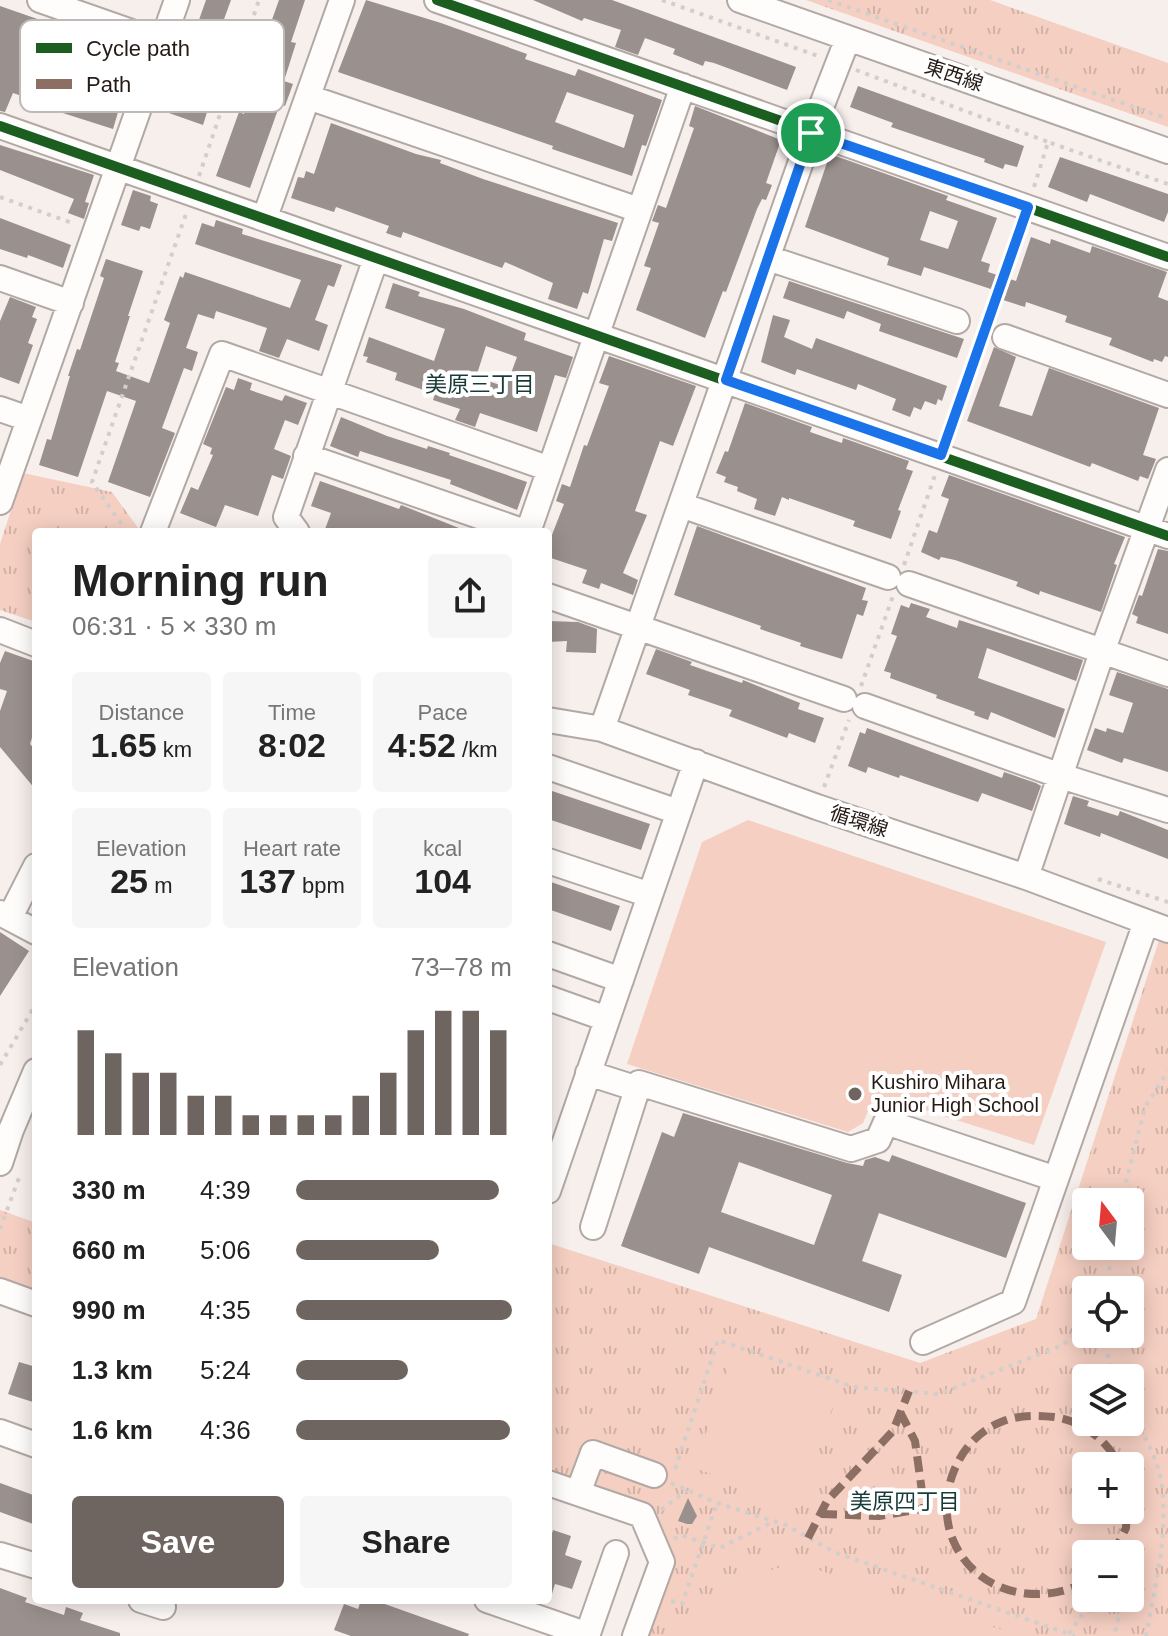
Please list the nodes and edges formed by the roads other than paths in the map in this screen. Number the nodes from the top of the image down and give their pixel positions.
1 (40, 0) edge
2 (177, 0) edge
3 (342, 0) edge
4 (437, 0) edge
5 (740, 0) edge
6 (97, 20) edge
7 (170, 20) edge
8 (848, 38) junction
9 (683, 86) junction
10 (308, 97) junction
11 (139, 112) edge
12 (0, 126) edge
13 (811, 133) junction
14 (1168, 151) edge
15 (119, 168) junction
16 (639, 210) junction
17 (265, 217) junction
18 (1168, 257) edge
19 (376, 258) junction
20 (768, 258) junction
21 (0, 278) edge
22 (71, 303) junction
23 (957, 321) dead end
24 (596, 335) junction
25 (1005, 337) dead end
26 (726, 380) junction
27 (330, 393) junction
28 (1168, 395) edge
29 (0, 409) edge
30 (29, 419) junction
31 (306, 456) junction
32 (550, 469) junction
33 (1168, 470) edge
34 (0, 502) edge
35 (681, 505) junction
36 (155, 528) edge
37 (294, 528) edge
38 (515, 528) edge
39 (528, 528) edge
40 (1158, 532) edge
41 (552, 597) edge
42 (639, 627) junction
43 (0, 630) edge
44 (32, 642) edge
45 (1102, 652) junction
46 (1168, 674) edge
47 (552, 721) edge
48 (602, 729) junction
49 (696, 762) junction
50 (552, 768) edge
51 (1061, 776) junction
52 (1168, 810) edge
53 (678, 812) junction
54 (552, 862) edge
55 (32, 872) edge
56 (1026, 877) junction
57 (650, 895) junction
58 (3, 915) edge
59 (1157, 926) edge
60 (32, 930) edge
61 (552, 955) edge
62 (621, 980) junction
63 (552, 999) edge
64 (607, 1019) junction
65 (588, 1073) junction
66 (32, 1080) edge
67 (638, 1089) junction
68 (555, 1148) edge
69 (10, 1168) edge
70 (1056, 1179) junction
71 (593, 1227) dead end
72 (0, 1291) edge
73 (32, 1303) edge
74 (923, 1342) dead end
75 (0, 1432) edge
76 (32, 1444) edge
77 (654, 1475) dead end
78 (552, 1484) edge
79 (578, 1493) junction
80 (616, 1553) dead end
81 (0, 1555) edge
82 (32, 1565) edge
83 (499, 1604) edge
84 (588, 1635) edge
85 (635, 1636) edge

1 - 6 street
2 - 7 street
3 - 10 street
4 - 9 street
5 - 8 street, 東西線
8 - 13 street
8 - 14 street, 東西線
9 - 13 street
9 - 16 street
10 - 16 street
10 - 17 street
11 - 15 street
12 - 15 street
13 - 18 street
13 - 20 street
15 - 17 street
15 - 22 street
16 - 24 street
17 - 19 street
19 - 24 street
19 - 27 street
20 - 23 street
20 - 26 street
21 - 22 street
22 - 30 street
24 - 26 street
24 - 32 street
25 - 28 street
26 - 35 street
26 - 40 street
27 - 31 street
27 - 32 street
27 - 36 street
29 - 30 street
30 - 34 street
31 - 37 street
31 - 38 street
32 - 39 street
33 - 40 street
35 - 42 street
35 - 45 street
40 - 45 street
41 - 42 street
42 - 48 street
42 - 51 street
43 - 44 street
45 - 46 street
45 - 51 street
47 - 48 street, 循環線
48 - 49 street, 循環線
49 - 53 street
49 - 56 street, 循環線
50 - 53 street
51 - 52 street
51 - 56 street
53 - 57 street
54 - 57 street
55 - 58 street
56 - 59 street, 循環線
57 - 62 street
58 - 60 street
59 - 70 street
61 - 62 street
62 - 64 street
63 - 64 street
64 - 65 street
65 - 67 street
65 - 68 street
66 - 69 street
67 - 70 street
67 - 71 street
70 - 74 street
72 - 73 street
75 - 76 street
77 - 79 street
78 - 79 street
79 - 85 street
80 - 84 street
81 - 82 street
83 - 84 street

